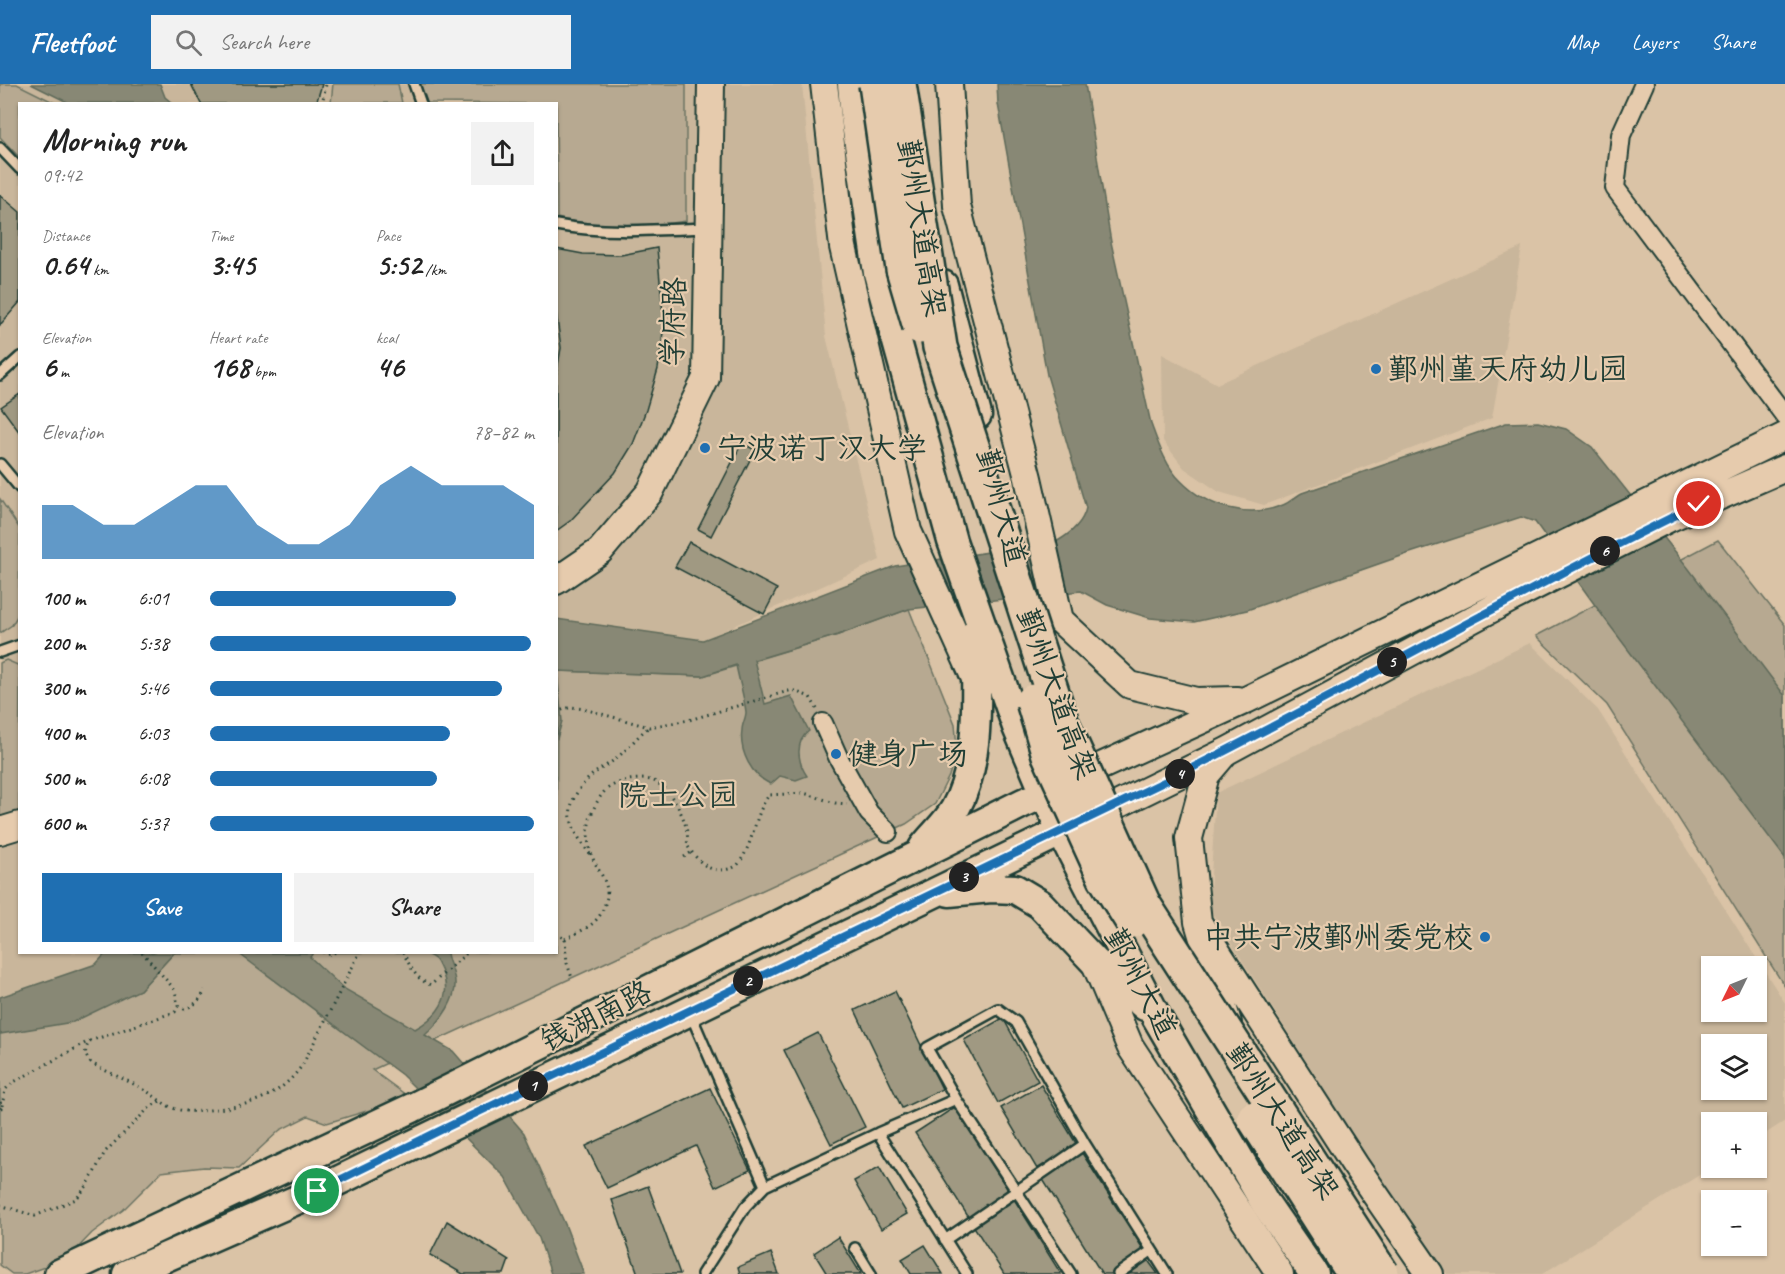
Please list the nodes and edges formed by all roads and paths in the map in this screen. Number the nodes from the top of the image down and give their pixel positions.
1 (326, 84) edge
2 (414, 84) edge
3 (711, 84) edge
4 (824, 84) edge
5 (852, 84) edge
6 (876, 84) edge
7 (899, 84) edge
8 (908, 84) edge
9 (949, 84) edge
10 (1644, 84) edge
11 (322, 102) edge
12 (420, 102) edge
13 (0, 148) edge
14 (18, 167) edge
15 (558, 225) edge
16 (708, 228) junction
17 (18, 359) edge
18 (0, 375) edge
19 (1785, 416) edge
20 (1785, 436) edge
21 (0, 464) edge
22 (1785, 468) edge
23 (18, 486) edge
24 (558, 580) edge
25 (1028, 597) junction
26 (976, 610) junction
27 (1060, 620) junction
28 (18, 646) edge
29 (0, 652) edge
30 (975, 681) junction
31 (1246, 700) junction
32 (558, 711) edge
33 (823, 723) joint
34 (649, 727) junction
35 (1227, 751) junction
36 (1097, 768) junction
37 (856, 791) junction
38 (1046, 793) junction
39 (1113, 807) junction
40 (18, 826) edge
41 (0, 831) edge
42 (1061, 831) junction
43 (888, 832) dead end
44 (692, 852) junction
45 (591, 856) junction
46 (916, 856) junction
47 (684, 857) dead end
48 (929, 894) junction
49 (1198, 922) junction
50 (558, 935) edge
51 (565, 939) junction
52 (144, 954) edge
53 (359, 954) edge
54 (404, 954) edge
55 (466, 954) edge
56 (1094, 961) junction
57 (572, 978) dead end
58 (205, 990) dead end
59 (178, 1006) junction
60 (689, 1010) junction
61 (1157, 1018) junction
62 (1229, 1029) junction
63 (90, 1041) junction
64 (956, 1099) junction
65 (161, 1101) junction
66 (1, 1106) edge
67 (878, 1132) junction
68 (1085, 1144) junction
69 (765, 1186) junction
70 (1017, 1191) junction
71 (0, 1205) edge
72 (945, 1240) junction
73 (855, 1248) dead end
74 (1151, 1251) junction
75 (59, 1274) edge
76 (127, 1274) edge
77 (702, 1274) edge
78 (871, 1274) edge
79 (967, 1274) edge
80 (1071, 1274) edge
81 (1118, 1274) edge
82 (1167, 1274) edge
83 (1280, 1274) edge
84 (1314, 1274) edge
85 (1354, 1274) edge
86 (1382, 1274) edge
87 (1392, 1274) edge
88 (1430, 1274) edge

1 - 11 path
2 - 12 lane
3 - 16 street, 学府路
4 - 30 street
5 - 26 main road, 鄞州大道
6 - 85 highway, 鄞州大道高架, bridge
7 - 86 highway, 鄞州大道高架, bridge
8 - 25 main road, 鄞州大道
9 - 27 street, 鄞州大道
10 - 19 street
13 - 14 lane
15 - 16 lane
16 - 24 street, 学府路
17 - 18 lane
20 - 31 street
21 - 23 lane
22 - 35 street
25 - 27 street
25 - 36 main road, 鄞州大道
26 - 30 main road
26 - 38 main road, 鄞州大道
27 - 31 street
28 - 29 lane
30 - 46 main road
31 - 36 street
32 - 34 path
33 - 34 path
33 - 37 street
34 - 45 path
35 - 39 street
35 - 49 street
36 - 38 main road, 钱湖南路
36 - 39 main road, 鄞州大道
37 - 43 street
37 - 44 path
38 - 42 main road, 鄞州大道
38 - 46 main road, 钱湖南路
39 - 42 main road, 钱湖南路
39 - 62 main road, 鄞州大道
40 - 41 street
42 - 48 main road, 钱湖南路
42 - 61 main road, 鄞州大道
44 - 45 path
44 - 47 path
45 - 51 path
46 - 75 main road, 钱湖南路
48 - 56 main road
48 - 60 main road, 钱湖南路
49 - 62 street
49 - 88 street
50 - 51 path
51 - 57 path
52 - 59 path
53 - 65 path
54 - 55 path
56 - 61 main road
56 - 83 street, 鄞州大道
58 - 59 path
59 - 63 path
60 - 69 lane
60 - 76 main road, 钱湖南路
61 - 84 main road, 鄞州大道
62 - 87 main road, 鄞州大道
63 - 65 path
63 - 66 path
64 - 67 lane
64 - 68 lane
64 - 70 lane
65 - 71 path
67 - 69 lane
67 - 72 lane
68 - 70 lane
68 - 74 lane
69 - 77 lane
70 - 72 lane
70 - 80 lane
72 - 79 lane
73 - 78 lane
74 - 81 lane
74 - 82 lane

